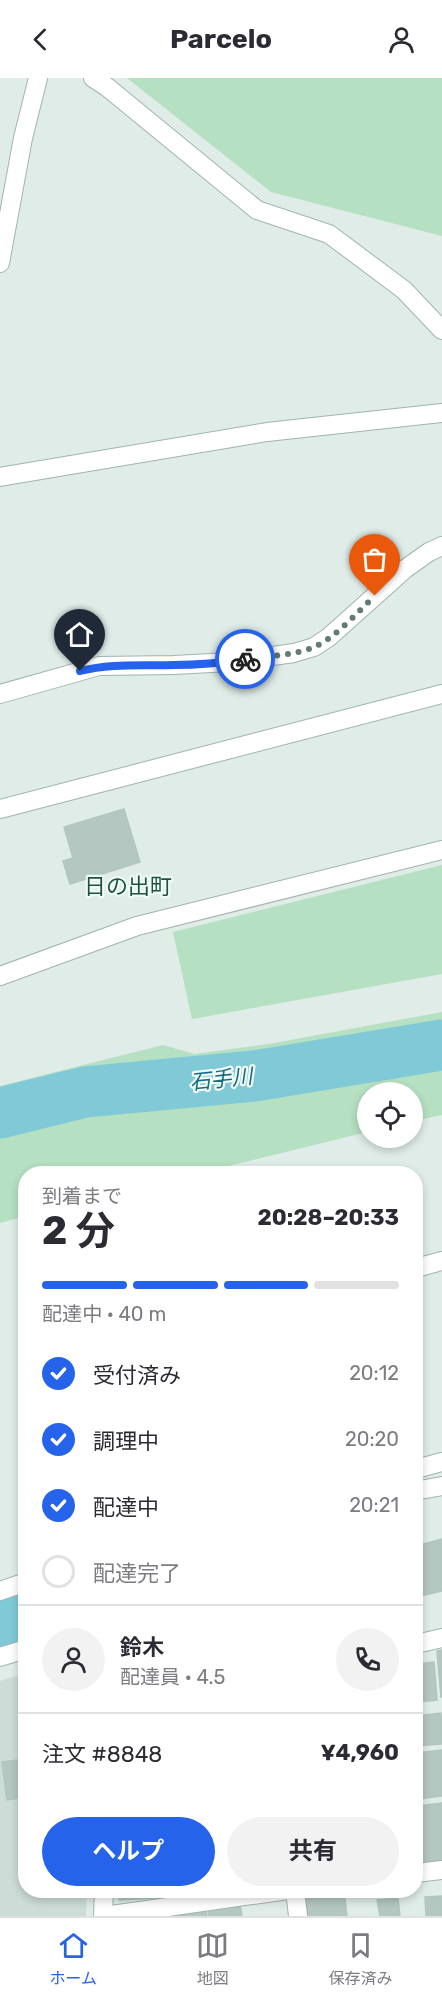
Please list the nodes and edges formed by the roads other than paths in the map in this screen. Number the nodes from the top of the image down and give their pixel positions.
1 (38, 78) edge
2 (93, 78) edge
3 (0, 263) edge
4 (442, 330) edge
5 (442, 413) edge
6 (0, 477) edge
7 (442, 546) edge
8 (0, 694) edge
9 (442, 694) edge
10 (0, 809) edge
11 (442, 850) edge
12 (0, 976) edge
13 (442, 1261) edge
14 (423, 1266) edge
15 (442, 1462) edge
16 (423, 1467) edge
17 (442, 1486) edge
18 (423, 1489) edge
19 (18, 1585) edge
20 (0, 1591) edge
21 (442, 1638) edge
22 (423, 1642) edge
23 (18, 1651) edge
24 (0, 1657) edge
25 (442, 1870) edge
26 (423, 1872) edge
27 (104, 1898) edge
28 (231, 1898) edge
29 (296, 1898) edge
30 (103, 1916) edge
31 (298, 1916) edge

1 - 3 street
2 - 4 street
5 - 6 street
7 - 8 street
9 - 10 street
11 - 12 street
13 - 14 street
15 - 16 street
17 - 18 street
19 - 20 street
21 - 22 street
23 - 24 street
25 - 26 street
27 - 30 street
28 - 30 street
29 - 31 street

